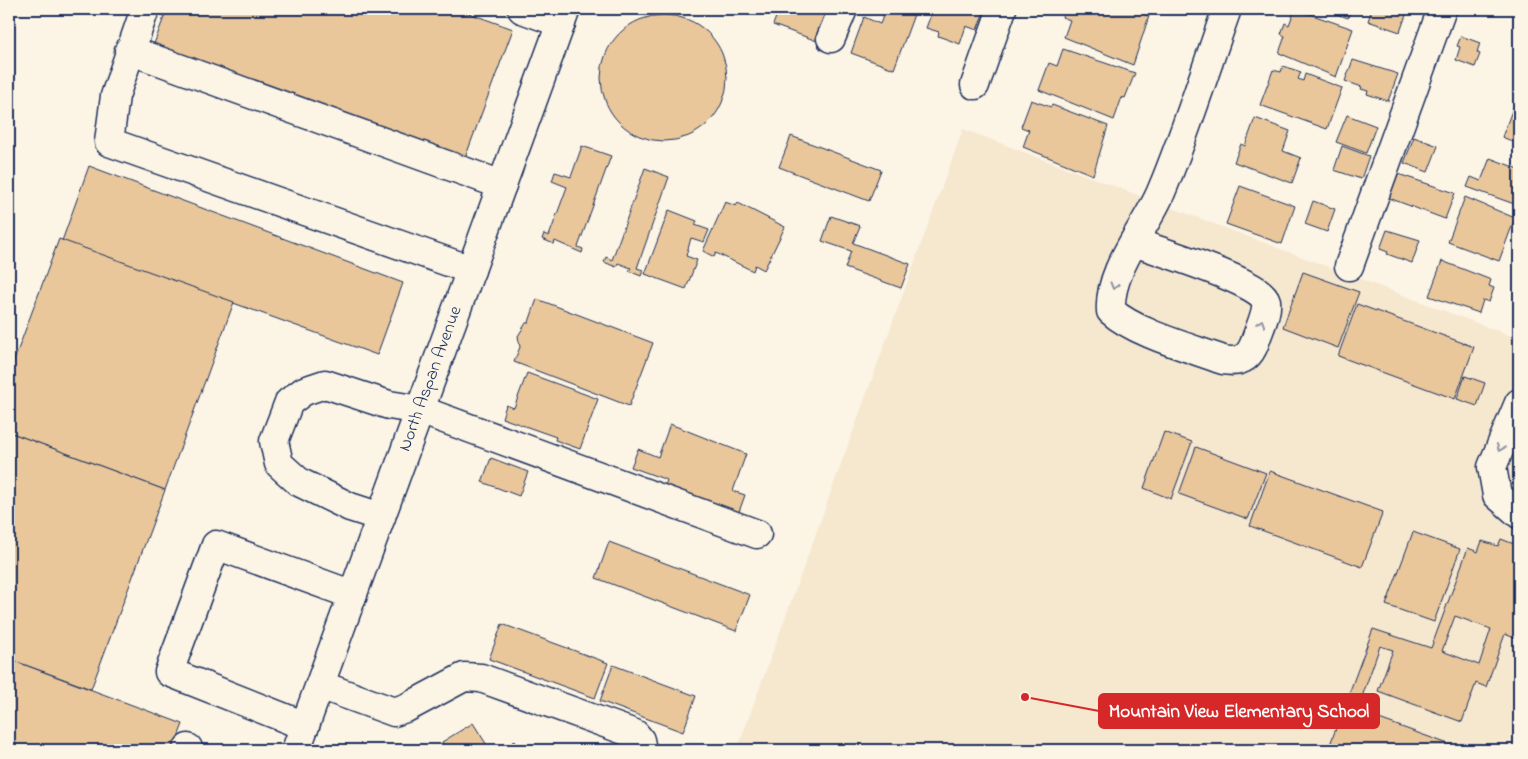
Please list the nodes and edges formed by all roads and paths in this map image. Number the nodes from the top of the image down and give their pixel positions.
1 (145, 9) edge
2 (522, 9) edge
3 (842, 9) edge
4 (1002, 9) edge
5 (1227, 9) edge
6 (1442, 9) edge
7 (563, 16) edge
8 (831, 38) dead end
9 (129, 50) junction
10 (975, 84) dead end
11 (502, 185) junction
12 (1134, 242) junction
13 (1349, 266) dead end
14 (471, 270) junction
15 (1519, 403) edge
16 (420, 410) junction
17 (1519, 514) edge
18 (381, 517) junction
19 (757, 534) dead end
20 (353, 595) junction
21 (320, 685) junction
22 (301, 738) edge
23 (642, 750) edge

1 - 9 street
2 - 7 street
3 - 8 street
4 - 10 street
5 - 12 street
6 - 13 street
7 - 11 street, North Aspan Avenue
9 - 11 street
9 - 14 street
11 - 14 street, North Aspan Avenue
12 -> 12 street
14 - 16 street, North Aspan Avenue
15 -> 17 street
16 - 18 street, North Aspan Avenue
16 - 18 street
16 - 19 street
18 - 20 street, North Aspan Avenue
20 - 21 street, North Aspan Avenue
20 - 22 street
21 - 22 street, North Aspan Avenue
21 - 23 street

